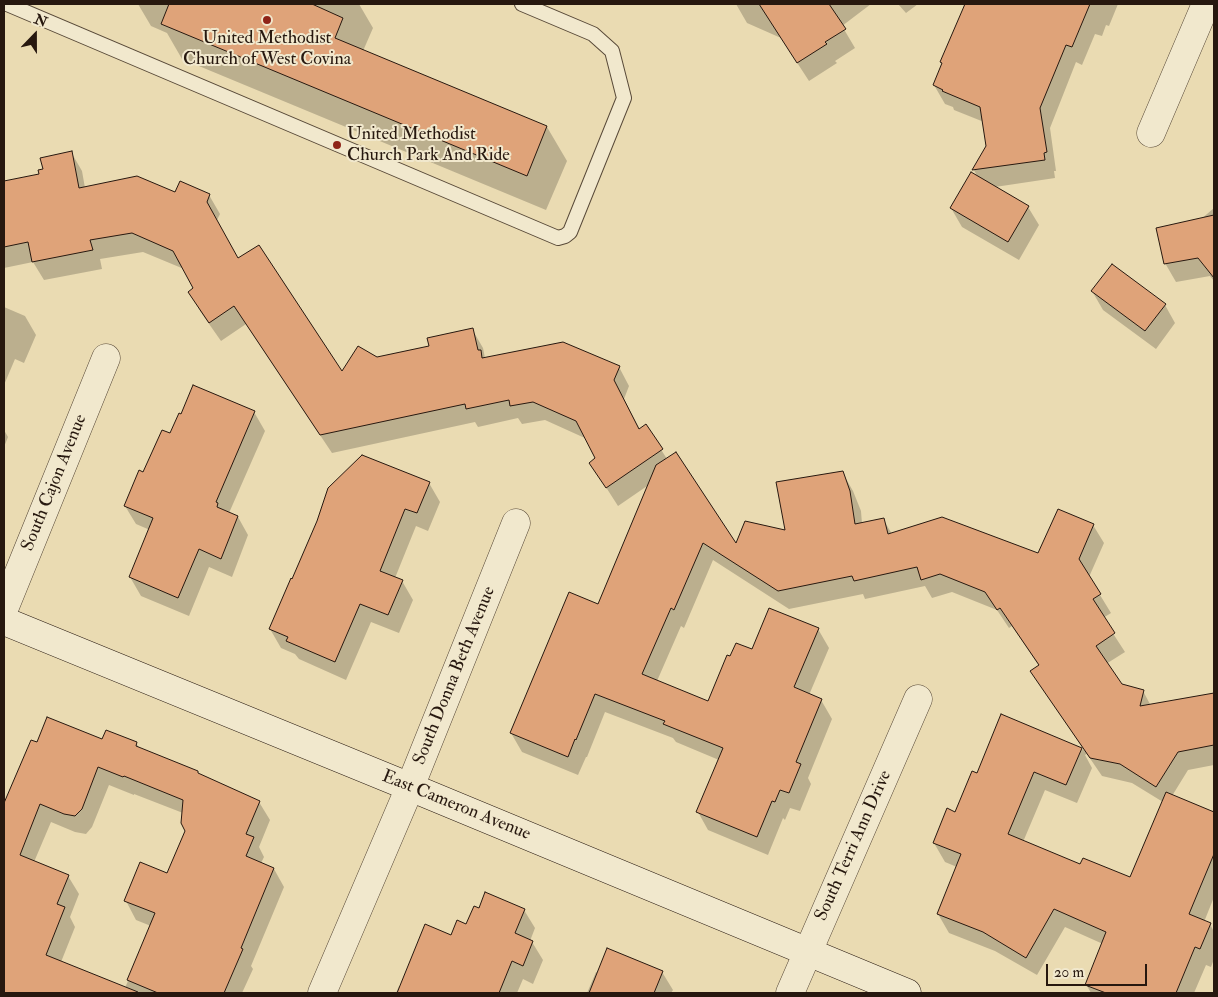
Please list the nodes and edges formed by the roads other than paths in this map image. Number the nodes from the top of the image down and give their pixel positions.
1 (7, 4) edge
2 (522, 4) edge
3 (1206, 4) edge
4 (1151, 133) dead end
5 (106, 358) dead end
6 (516, 524) dead end
7 (4, 609) edge
8 (4, 621) edge
9 (918, 699) dead end
10 (410, 787) junction
11 (807, 952) junction
12 (322, 993) edge
13 (790, 993) edge
14 (907, 993) edge

1 - 2 lane
3 - 4 street
5 - 7 street, South Cajon Avenue
6 - 10 street, South Donna Beth Avenue
8 - 10 street, East Cameron Avenue
9 - 11 street, South Terri Ann Drive
10 - 11 street, East Cameron Avenue
10 - 12 street, South Donna Beth Avenue
11 - 13 street, South Terri Ann Drive
11 - 14 street, East Cameron Avenue

